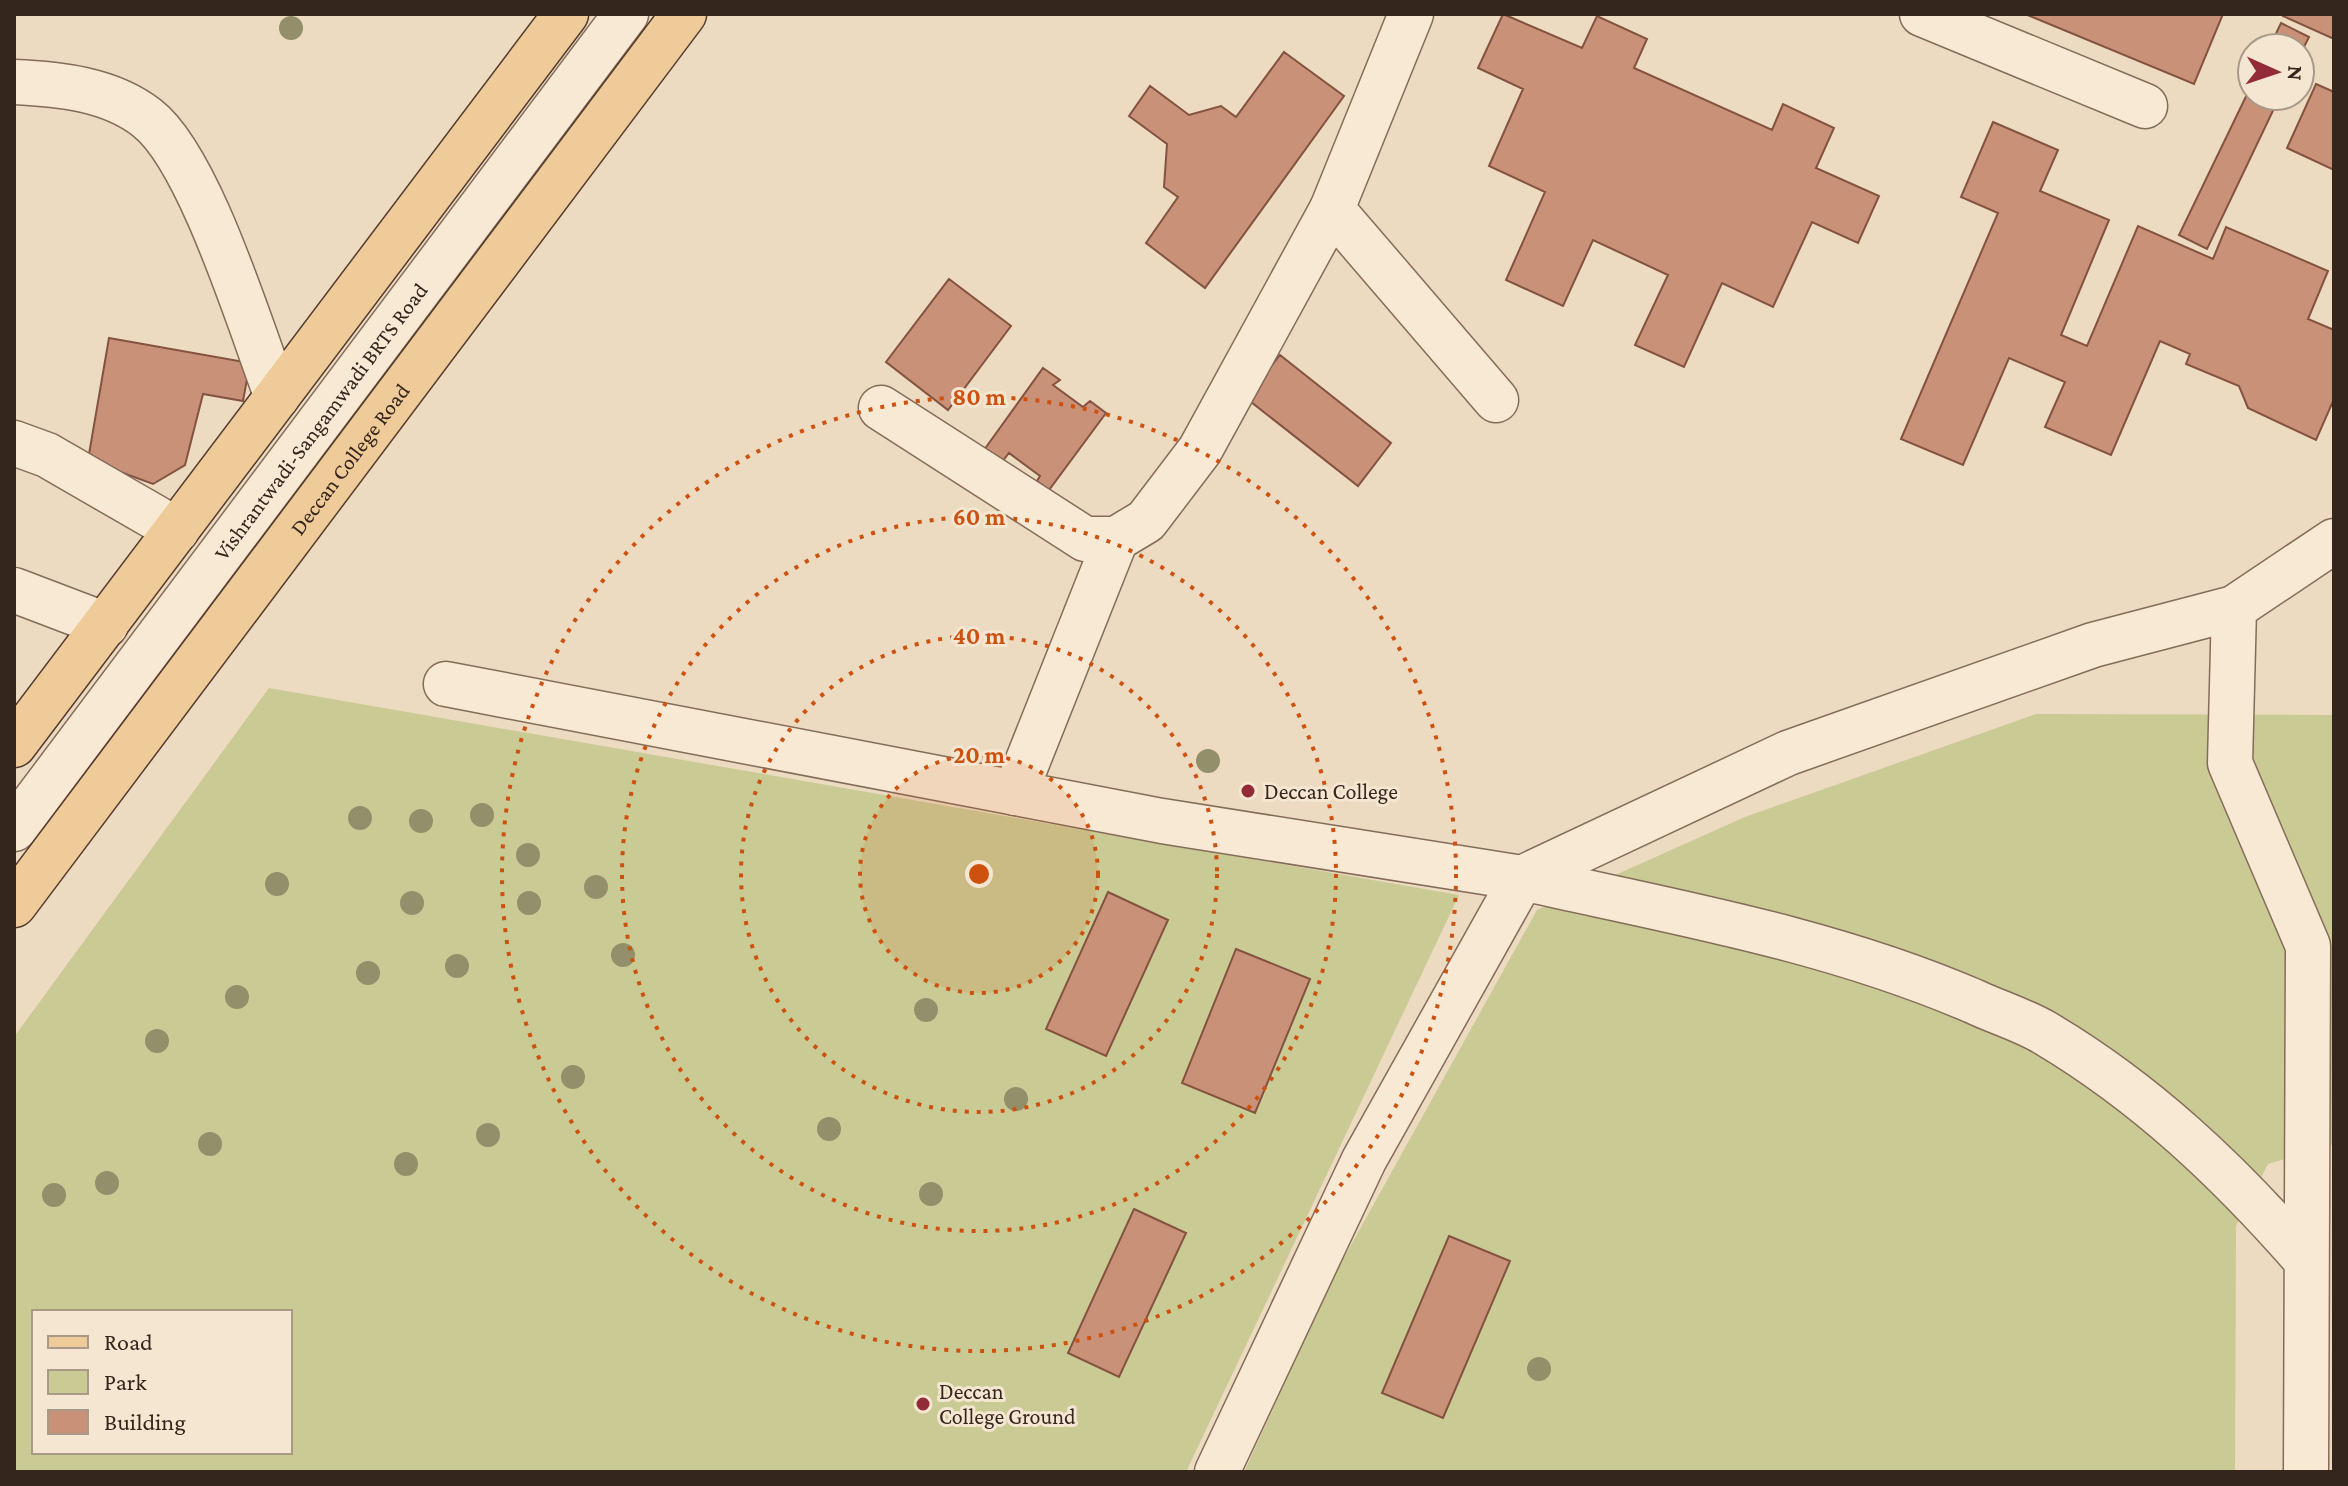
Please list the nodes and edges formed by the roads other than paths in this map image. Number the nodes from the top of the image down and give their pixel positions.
1 (566, 14) edge
2 (626, 14) edge
3 (684, 14) edge
4 (1411, 14) edge
5 (1922, 14) edge
6 (14, 82) edge
7 (2145, 106) dead end
8 (1332, 209) junction
9 (277, 397) junction
10 (1496, 400) dead end
11 (881, 408) dead end
12 (14, 443) edge
13 (177, 530) junction
14 (1116, 539) junction
15 (2334, 541) edge
16 (14, 590) edge
17 (2234, 608) junction
18 (106, 625) junction
19 (446, 684) dead end
20 (14, 745) edge
21 (1015, 793) junction
22 (14, 829) edge
23 (1522, 878) junction
24 (14, 905) edge
25 (2305, 1259) junction
26 (1217, 1472) edge
27 (2306, 1472) edge

1 - 9 main road
2 - 22 street, Vishrantwadi-Sangamwadi BRTS Road
3 - 24 main road, Deccan College Road
4 - 8 street
5 - 7 street
6 - 9 street
8 - 10 street
8 - 14 street
9 - 13 main road
11 - 14 street
12 - 13 street
13 - 18 main road
14 - 21 street
15 - 17 street
16 - 18 street
17 - 23 street
17 - 25 street
18 - 20 main road
19 - 21 street
21 - 23 street
23 - 25 street
23 - 26 street
25 - 27 street

